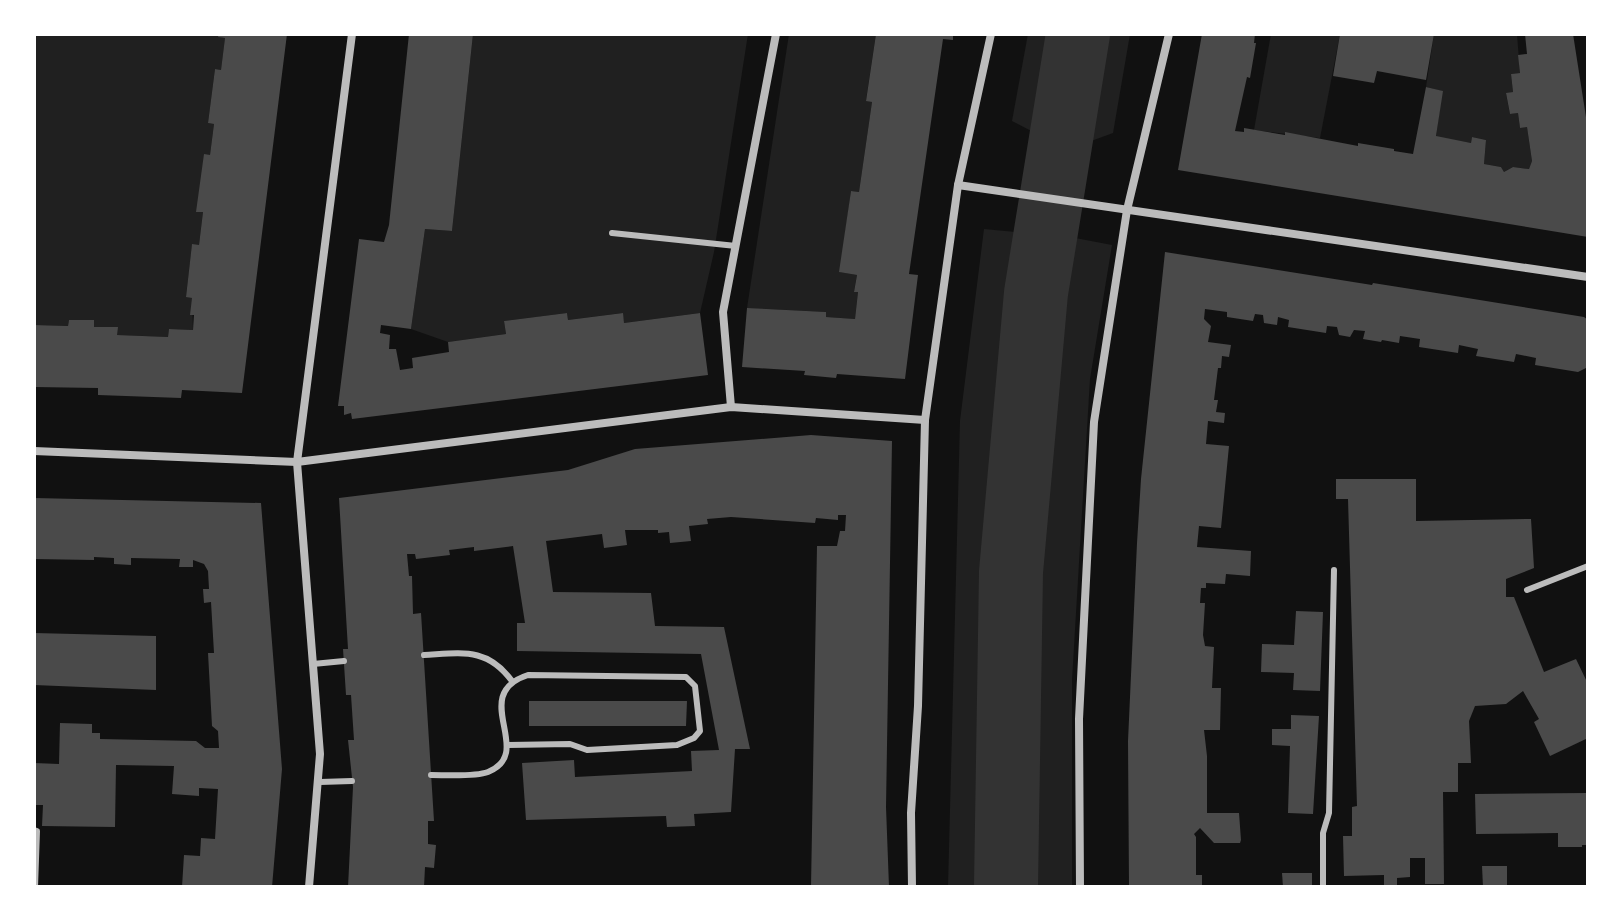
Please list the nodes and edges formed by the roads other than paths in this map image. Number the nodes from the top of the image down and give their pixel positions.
1 (352, 34) edge
2 (776, 34) edge
3 (991, 34) edge
4 (1169, 34) edge
5 (958, 185) junction
6 (1127, 210) junction
7 (612, 233) dead end
8 (736, 246) junction
9 (1588, 277) edge
10 (731, 407) junction
11 (925, 420) junction
12 (34, 451) edge
13 (297, 462) junction
14 (1588, 566) edge
15 (1334, 570) dead end
16 (1527, 590) dead end
17 (424, 655) dead end
18 (344, 661) dead end
19 (313, 664) junction
20 (512, 681) junction
21 (508, 745) junction
22 (431, 775) dead end
23 (352, 781) dead end
24 (320, 782) junction
25 (34, 830) edge
26 (35, 887) edge
27 (309, 887) edge
28 (912, 887) edge
29 (1080, 887) edge
30 (1323, 887) edge

1 - 13 street
2 - 8 street
3 - 5 street
4 - 6 street
5 - 6 street
5 - 11 street
6 - 9 street
6 - 29 street
7 - 8 lane
8 - 10 street
10 - 11 street
10 - 13 street
11 - 28 street
12 - 13 street
13 - 19 street
14 - 16 lane
15 - 30 lane
17 - 20 lane
18 - 19 lane
19 - 24 street
20 - 21 lane
20 - 21 lane
21 - 22 lane
23 - 24 lane
24 - 27 street
25 - 26 lane

